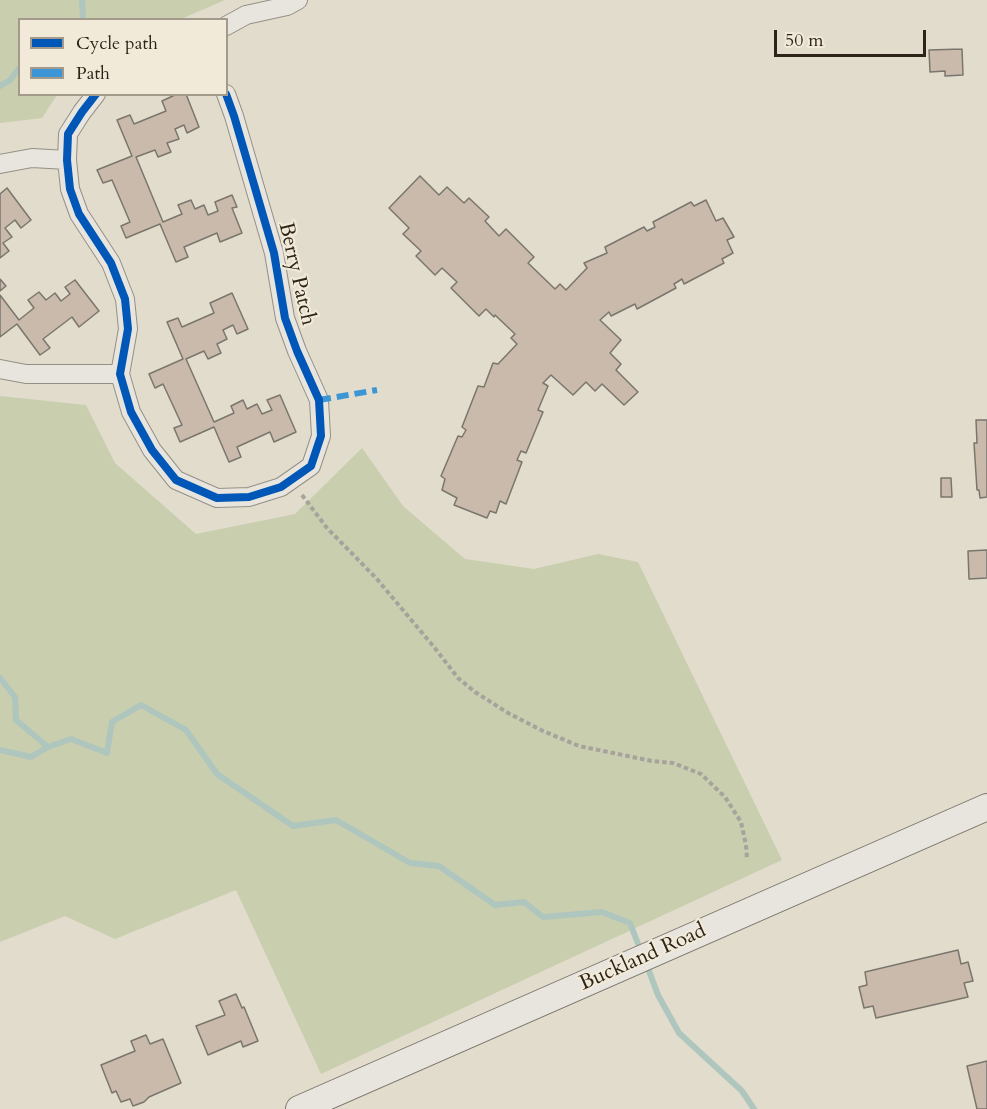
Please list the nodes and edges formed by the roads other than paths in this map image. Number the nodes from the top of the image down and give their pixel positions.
1 (298, 0) edge
2 (228, 25) edge
3 (94, 96) edge
4 (227, 96) edge
5 (67, 160) junction
6 (0, 164) edge
7 (0, 369) edge
8 (120, 374) junction
9 (987, 807) edge
10 (299, 1109) edge

1 - 2 street
3 - 5 street, Berry Patch
4 - 8 street, Berry Patch
5 - 6 street
5 - 8 street, Berry Patch
7 - 8 street
9 - 10 main road, Buckland Road

